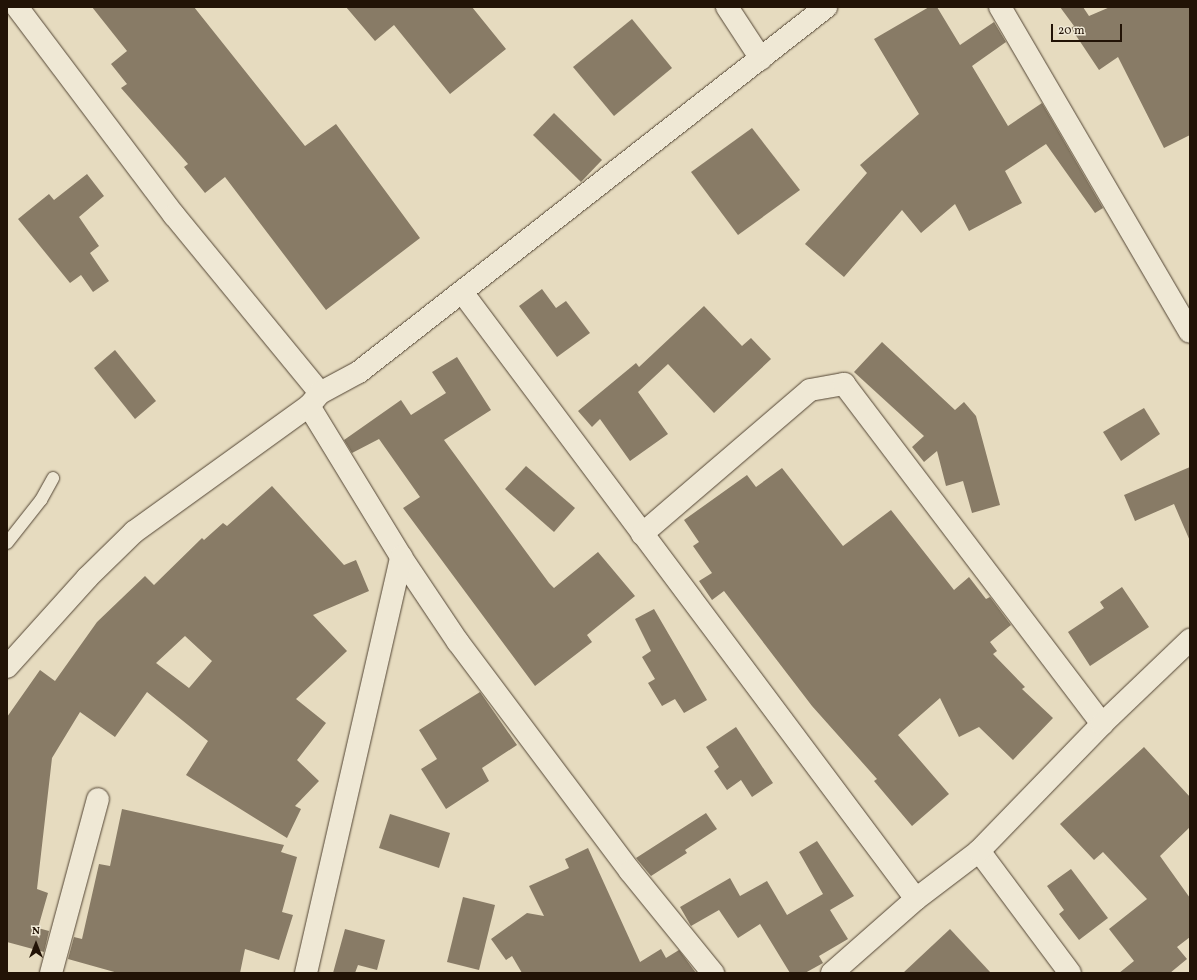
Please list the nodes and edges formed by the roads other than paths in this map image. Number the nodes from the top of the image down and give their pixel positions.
1 (17, 7) edge
2 (727, 7) edge
3 (826, 7) edge
4 (1000, 7) edge
5 (761, 59) junction
6 (462, 292) junction
7 (1190, 332) edge
8 (315, 400) junction
9 (53, 478) dead end
10 (642, 534) junction
11 (7, 543) edge
12 (401, 557) junction
13 (1190, 640) edge
14 (7, 667) edge
15 (1102, 724) junction
16 (98, 799) dead end
17 (979, 851) junction
18 (916, 899) junction
19 (51, 973) edge
20 (306, 973) edge
21 (713, 973) edge
22 (832, 973) edge
23 (1070, 973) edge

1 - 8 street
2 - 5 street
3 - 5 street
4 - 7 street
5 - 6 street
6 - 8 street
6 - 10 street
8 - 12 street
8 - 14 street
9 - 11 lane
10 - 15 street
10 - 18 street
12 - 20 street
12 - 21 street
13 - 15 street
15 - 17 street
16 - 19 street
17 - 18 street
17 - 23 street
18 - 22 street

